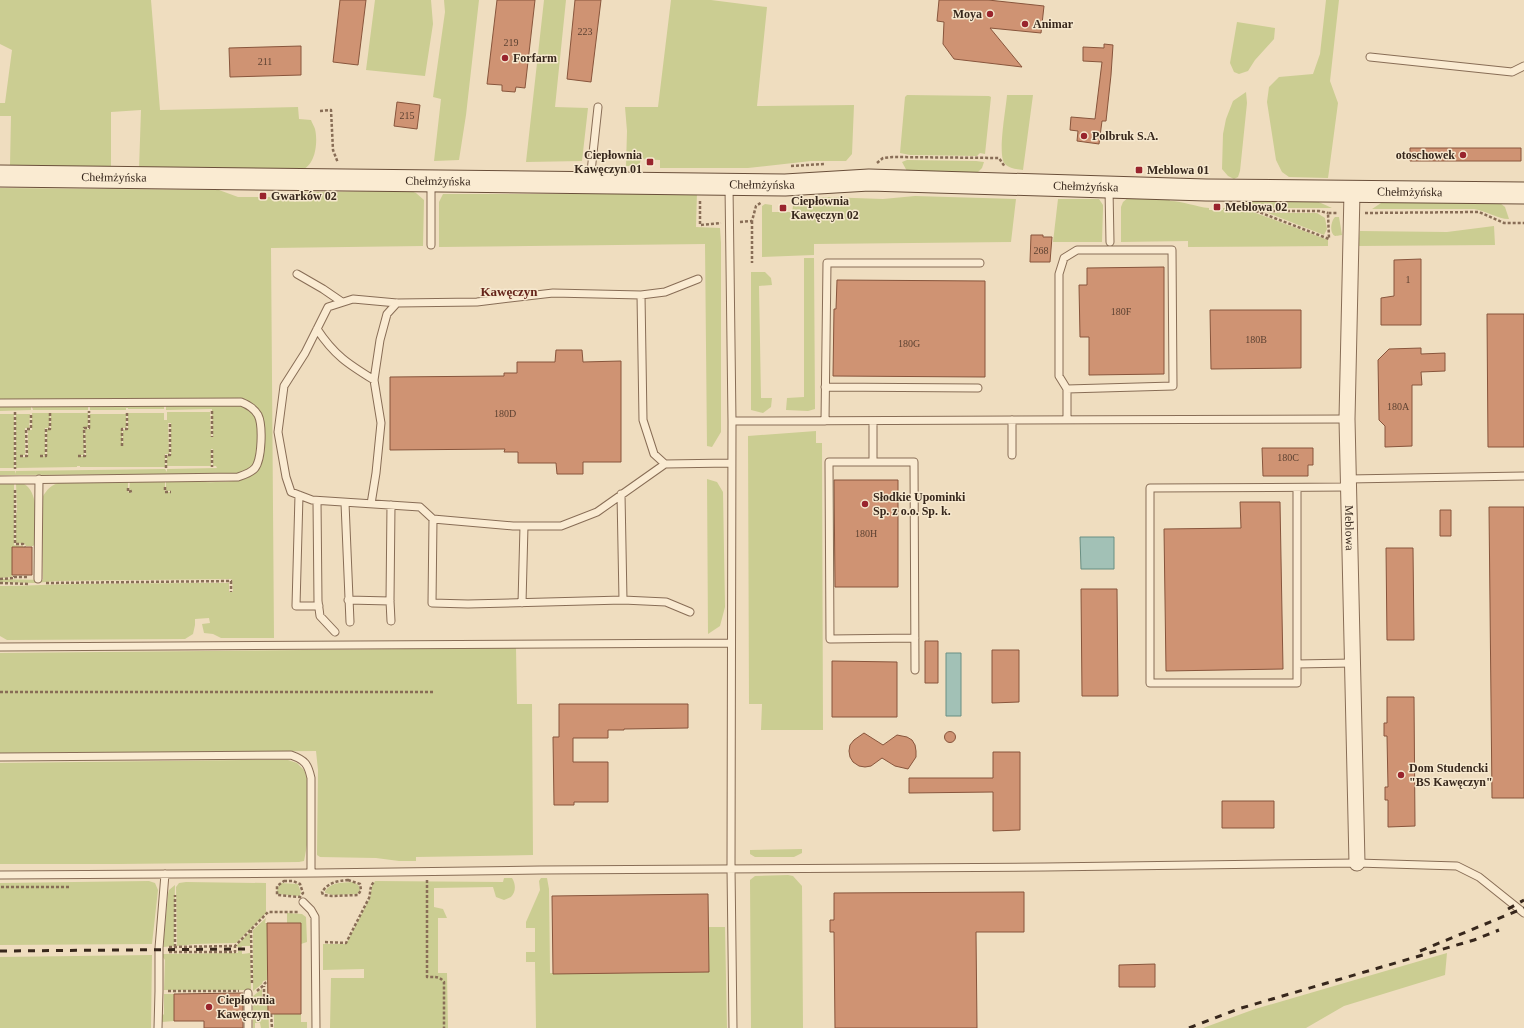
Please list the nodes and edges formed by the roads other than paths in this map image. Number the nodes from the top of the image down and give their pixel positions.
1 (1370, 57) dead end
2 (1524, 66) edge
3 (598, 107) dead end
4 (0, 176) edge
5 (431, 181) junction
6 (590, 183) junction
7 (729, 183) junction
8 (1110, 188) junction
9 (1352, 192) junction
10 (1524, 193) edge
11 (1110, 242) dead end
12 (431, 245) dead end
13 (980, 263) dead end
14 (297, 274) dead end
15 (698, 278) dead end
16 (641, 295) junction
17 (342, 302) junction
18 (397, 303) junction
19 (317, 329) junction
20 (374, 380) junction
21 (825, 387) junction
22 (978, 388) dead end
23 (1067, 389) junction
24 (0, 403) edge
25 (1347, 419) junction
26 (1012, 420) junction
27 (1067, 420) junction
28 (732, 421) junction
29 (825, 421) junction
30 (873, 421) junction
31 (1012, 455) dead end
32 (731, 462) junction
33 (873, 462) junction
34 (665, 464) junction
35 (1524, 476) edge
36 (39, 479) junction
37 (0, 480) edge
38 (1348, 483) junction
39 (1298, 488) junction
40 (621, 494) junction
41 (299, 495) junction
42 (317, 501) junction
43 (345, 503) junction
44 (371, 504) junction
45 (391, 505) junction
46 (433, 519) junction
47 (524, 526) junction
48 (38, 581) road end
49 (348, 600) junction
50 (623, 600) junction
51 (390, 601) junction
52 (522, 603) junction
53 (319, 606) junction
54 (690, 612) dead end
55 (350, 622) dead end
56 (391, 622) dead end
57 (335, 632) dead end
58 (915, 638) junction
59 (731, 643) junction
60 (0, 647) edge
61 (1352, 663) junction
62 (1297, 664) junction
63 (915, 670) dead end
64 (0, 757) edge
65 (1357, 863) junction
66 (731, 868) junction
67 (311, 873) junction
68 (165, 874) junction
69 (0, 875) edge
70 (303, 902) dead end
71 (1524, 913) edge
72 (249, 994) road end
73 (158, 1028) edge
74 (248, 1028) edge
75 (316, 1028) edge
76 (733, 1028) edge

1 - 2 lane
3 - 6 lane
4 - 5 street, Chełmżyńska
5 - 6 street, Chełmżyńska
5 - 12 lane
6 - 7 street, Chełmżyńska
7 - 8 street, Chełmżyńska
7 - 28 lane
8 - 9 street, Chełmżyńska
8 - 11 lane
9 - 10 street, Chełmżyńska
9 - 25 street, Meblowa
13 - 21 lane
14 - 17 lane
15 - 16 lane
16 - 18 lane
16 - 34 lane
17 - 18 lane
17 - 19 lane
18 - 20 lane
19 - 20 lane
19 - 41 lane
20 - 44 lane
21 - 22 lane
21 - 29 lane
23 - 23 lane
23 - 27 lane
24 - 36 lane
25 - 27 lane
25 - 38 street, Meblowa
26 - 27 lane
26 - 30 lane
26 - 31 lane
28 - 29 lane
28 - 32 lane
29 - 30 lane
30 - 33 lane
32 - 34 lane
32 - 59 lane
33 - 58 lane
33 - 58 lane
34 - 40 lane
35 - 38 lane
36 - 37 lane
36 - 48 lane
38 - 39 lane
38 - 61 street, Meblowa
39 - 62 lane
39 - 62 lane
40 - 47 lane
40 - 50 lane
41 - 42 lane
41 - 53 lane
42 - 43 lane
42 - 53 lane
43 - 44 lane
43 - 49 lane
44 - 45 lane
45 - 46 lane
45 - 51 lane
46 - 47 lane
46 - 52 lane
47 - 52 lane
49 - 51 lane
49 - 55 lane
50 - 52 lane
50 - 54 lane
51 - 56 lane
53 - 57 lane
58 - 63 lane
59 - 60 lane
59 - 66 lane
61 - 62 lane
61 - 65 street, Meblowa
64 - 67 lane
65 - 66 lane
65 - 71 lane
66 - 67 lane
66 - 76 lane
67 - 68 lane
68 - 69 lane
68 - 73 lane
70 - 75 lane
72 - 74 lane

